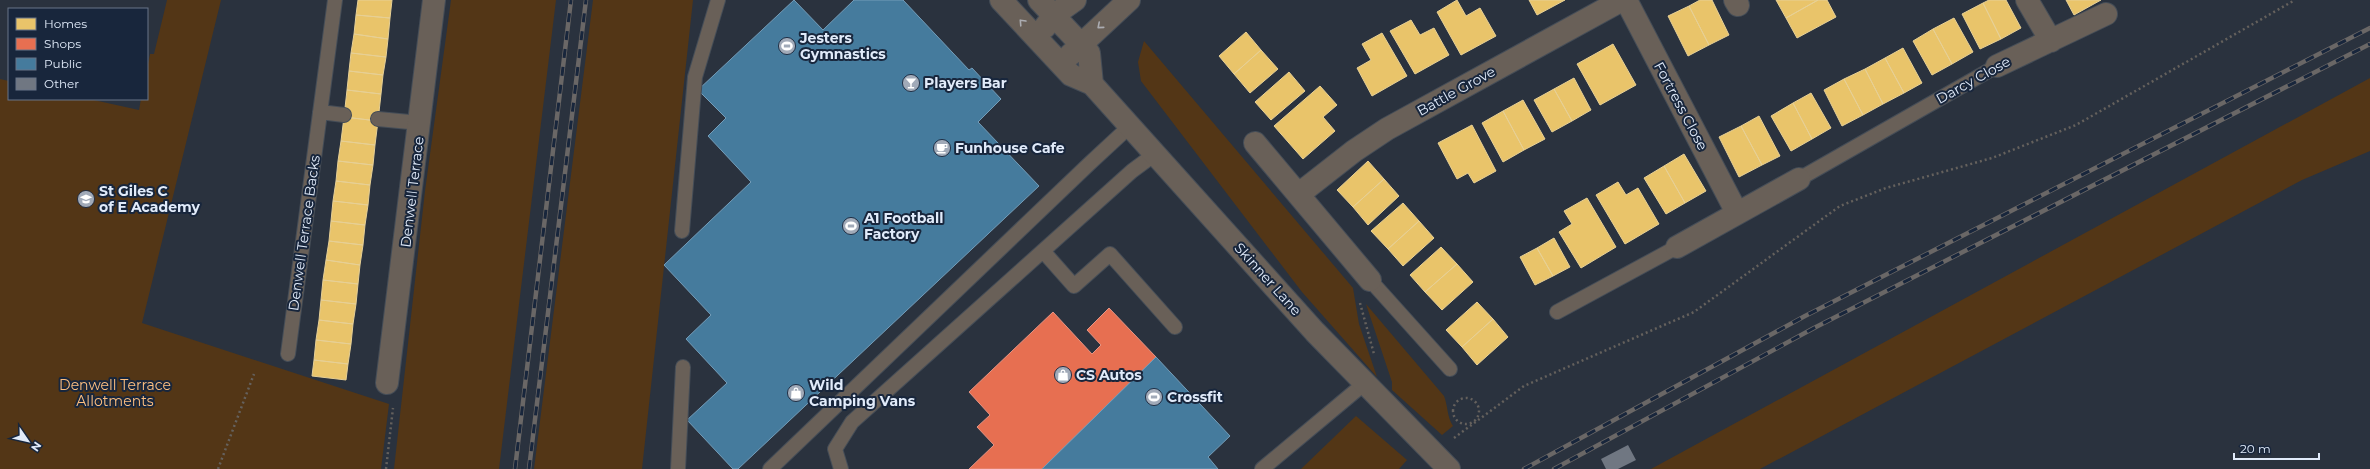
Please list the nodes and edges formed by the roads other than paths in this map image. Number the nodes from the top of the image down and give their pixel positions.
1 (335, 0) edge
2 (434, 0) edge
3 (718, 0) edge
4 (1001, 0) edge
5 (1074, 0) edge
6 (1129, 0) edge
7 (1622, 0) edge
8 (1626, 0) edge
9 (2027, 0) edge
10 (1046, 8) edge
11 (2106, 14) dead end
12 (1039, 41) junction
13 (2051, 41) junction
14 (1081, 44) junction
15 (1061, 64) junction
16 (1997, 66) joint
17 (1092, 84) junction
18 (320, 112) junction
19 (344, 115) dead end
20 (378, 119) dead end
21 (420, 123) junction
22 (1130, 126) junction
23 (1255, 143) dead end
24 (1155, 154) junction
25 (1799, 179) joint
26 (1299, 194) junction
27 (1737, 213) junction
28 (682, 231) dead end
29 (1677, 247) joint
30 (1043, 251) junction
31 (1370, 280) joint
32 (1557, 312) dead end
33 (1174, 327) dead end
34 (288, 354) dead end
35 (684, 367) dead end
36 (1450, 369) dead end
37 (387, 383) road end
38 (1365, 383) junction
39 (1442, 463) edge
40 (678, 469) edge
41 (770, 469) edge
42 (841, 469) edge
43 (1262, 469) edge

1 - 18 lane, Denwell Terrace Backs
2 - 21 street, Denwell Terrace
3 - 28 lane
12 -> 4 street, Skinner Lane
5 - 10 street
6 -> 14 street
7 - 26 street, Battle Grove
8 - 27 street, Fortress Close
9 - 13 street
10 - 12 street
10 - 14 street
11 - 13 street, Darcy Close
12 - 15 street, Skinner Lane
13 - 16 street, Darcy Close
14 - 15 street
14 - 17 street
15 - 17 street, Skinner Lane
16 - 25 lane, Darcy Close
17 - 22 street, Skinner Lane
18 - 19 lane
18 - 34 lane, Denwell Terrace Backs
20 - 21 lane
21 - 37 street, Denwell Terrace
22 - 24 street, Skinner Lane
22 - 41 lane
23 - 26 street
24 - 30 lane
24 - 38 street, Skinner Lane
25 - 27 street
26 - 31 street
27 - 29 street
29 - 32 lane
30 - 33 lane
30 - 42 lane
31 - 36 lane
35 - 40 lane
38 - 39 street, Skinner Lane
38 - 43 lane

